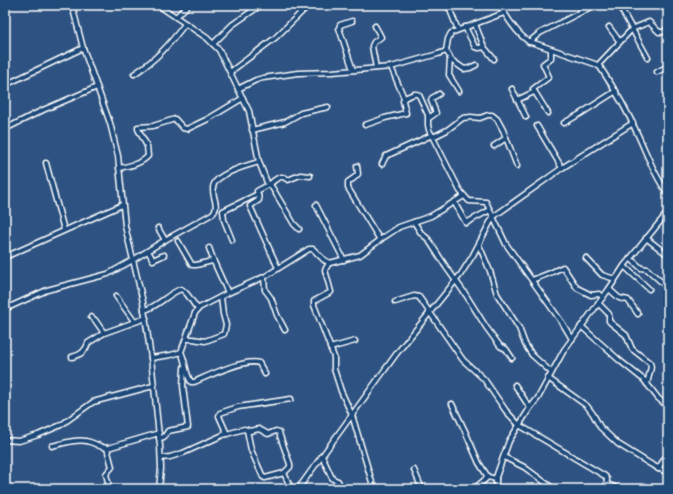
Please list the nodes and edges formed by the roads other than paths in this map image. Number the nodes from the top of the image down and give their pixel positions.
1 (72, 5) edge
2 (158, 5) edge
3 (188, 5) edge
4 (261, 5) edge
5 (309, 5) edge
6 (448, 5) edge
7 (500, 5) edge
8 (619, 5) edge
9 (593, 6) edge
10 (504, 12) junction
11 (176, 17) junction
12 (352, 21) dead end
13 (185, 24) junction
14 (475, 24) junction
15 (375, 26) dead end
16 (465, 27) junction
17 (609, 27) dead end
18 (632, 29) junction
19 (668, 29) edge
20 (458, 30) junction
21 (530, 42) junction
22 (620, 42) junction
23 (213, 44) junction
24 (484, 47) junction
25 (83, 48) junction
26 (446, 51) junction
27 (551, 51) junction
28 (450, 57) junction
29 (648, 58) dead end
30 (494, 59) dead end
31 (476, 65) dead end
32 (391, 66) junction
33 (599, 66) junction
34 (668, 66) edge
35 (376, 68) junction
36 (353, 70) junction
37 (230, 72) junction
38 (656, 72) dead end
39 (134, 74) dead end
40 (5, 85) edge
41 (97, 87) junction
42 (238, 89) junction
43 (512, 89) dead end
44 (458, 91) dead end
45 (616, 91) junction
46 (534, 92) junction
47 (439, 94) dead end
48 (243, 98) junction
49 (404, 98) junction
50 (517, 100) junction
51 (328, 107) dead end
52 (548, 113) dead end
53 (526, 117) dead end
54 (429, 118) junction
55 (564, 123) dead end
56 (633, 123) junction
57 (365, 125) dead end
58 (537, 126) dead end
59 (5, 129) edge
60 (252, 130) junction
61 (432, 136) junction
62 (506, 138) junction
63 (494, 146) dead end
64 (259, 162) junction
65 (46, 163) dead end
66 (382, 164) dead end
67 (357, 166) dead end
68 (517, 166) dead end
69 (119, 168) junction
70 (562, 168) junction
71 (310, 176) dead end
72 (269, 184) junction
73 (258, 194) junction
74 (668, 194) edge
75 (464, 196) junction
76 (454, 202) junction
77 (316, 204) dead end
78 (122, 205) junction
79 (490, 210) junction
80 (668, 212) edge
81 (493, 217) junction
82 (414, 222) junction
83 (158, 228) dead end
84 (299, 229) dead end
85 (64, 230) junction
86 (646, 238) junction
87 (165, 240) junction
88 (232, 240) dead end
89 (380, 240) junction
90 (178, 241) dead end
91 (478, 245) junction
92 (209, 248) dead end
93 (148, 251) junction
94 (164, 255) dead end
95 (668, 255) edge
96 (5, 257) edge
97 (586, 258) dead end
98 (630, 258) junction
99 (133, 260) junction
100 (344, 260) junction
101 (214, 262) junction
102 (328, 263) junction
103 (624, 266) junction
104 (278, 268) junction
105 (264, 277) junction
106 (615, 279) junction
107 (456, 280) junction
108 (532, 280) junction
109 (668, 288) edge
110 (609, 289) junction
111 (649, 289) dead end
112 (228, 293) junction
113 (116, 296) dead end
114 (221, 297) junction
115 (602, 297) junction
116 (395, 302) dead end
117 (598, 303) junction
118 (5, 309) edge
119 (198, 309) junction
120 (144, 310) junction
121 (430, 314) junction
122 (638, 314) dead end
123 (91, 317) dead end
124 (146, 318) junction
125 (134, 321) junction
126 (581, 326) junction
127 (285, 330) dead end
128 (104, 333) junction
129 (186, 339) junction
130 (572, 339) junction
131 (355, 341) dead end
132 (330, 348) junction
133 (181, 352) junction
134 (72, 357) dead end
135 (151, 358) junction
136 (512, 358) dead end
137 (185, 367) junction
138 (551, 372) junction
139 (265, 374) dead end
140 (548, 378) junction
141 (647, 384) junction
142 (153, 386) junction
143 (515, 386) dead end
144 (291, 399) dead end
145 (452, 404) dead end
146 (668, 407) edge
147 (530, 408) junction
148 (352, 415) junction
149 (519, 425) junction
150 (247, 430) junction
151 (159, 433) junction
152 (227, 434) junction
153 (159, 438) junction
154 (5, 440) edge
155 (52, 446) dead end
156 (107, 448) junction
157 (322, 456) junction
158 (504, 457) junction
159 (668, 457) edge
160 (161, 458) junction
161 (658, 469) junction
162 (414, 470) dead end
163 (284, 473) junction
164 (668, 473) edge
165 (488, 477) junction
166 (496, 479) junction
167 (607, 484) junction
168 (497, 488) edge
169 (105, 489) edge
170 (159, 489) edge
171 (291, 489) edge
172 (298, 489) edge
173 (341, 489) edge
174 (374, 489) edge
175 (422, 489) edge
176 (474, 489) edge
177 (554, 489) edge
178 (606, 489) edge
179 (619, 489) edge

1 - 25 street
2 - 11 street
3 - 11 street
4 - 23 street
5 - 37 street
6 - 20 street
7 - 10 street
8 - 18 street
9 - 21 street
10 - 14 street
10 - 21 street
11 - 13 street
12 - 36 street
13 - 23 street
13 - 39 street
14 - 16 street
14 - 24 street
15 - 35 street
16 - 20 street
16 - 24 street
17 - 22 street
18 - 19 street
18 - 22 street
18 - 29 street
20 - 26 street
21 - 27 street
22 - 33 street
23 - 37 street
24 - 30 street
25 - 40 street
25 - 41 street
26 - 28 street
26 - 32 street
27 - 33 street
27 - 46 street
28 - 31 street
28 - 44 street
32 - 35 street
32 - 49 street
33 - 45 street
34 - 38 street
35 - 36 street
36 - 42 street
37 - 42 street
41 - 59 street
41 - 69 street
42 - 48 street
43 - 50 street
45 - 55 street
45 - 56 street
46 - 50 street
46 - 52 street
47 - 54 street
48 - 60 street
48 - 69 street
49 - 54 street
49 - 57 street
50 - 53 street
51 - 60 street
54 - 61 street
56 - 70 street
56 - 74 street
58 - 70 street
60 - 64 street
61 - 62 street
61 - 66 street
61 - 75 street
62 - 63 street
62 - 68 street
64 - 72 street
64 - 87 street
65 - 85 street
67 - 89 street
69 - 78 street
70 - 81 street
71 - 72 street
72 - 73 street
72 - 84 street
73 - 88 street
73 - 104 street
75 - 76 street
75 - 79 street
76 - 79 street
76 - 82 street
77 - 100 street
78 - 85 street
78 - 99 street
79 - 81 street
80 - 86 street
81 - 91 street
81 - 108 street
82 - 89 street
82 - 107 street
83 - 87 street
85 - 96 street
86 - 95 street
86 - 98 street
87 - 93 street
89 - 100 street
90 - 101 street
91 - 107 street
91 - 138 street
92 - 101 street
93 - 94 street
93 - 99 street
97 - 106 street
98 - 103 street
98 - 109 street
99 - 118 street
99 - 120 street
100 - 102 street
101 - 112 street
102 - 104 street
102 - 132 street
103 - 106 street
103 - 111 street
104 - 105 street
105 - 112 street
105 - 127 street
106 - 110 street
107 - 121 street
107 - 136 street
108 - 115 street
108 - 130 street
110 - 115 street
110 - 122 street
112 - 114 street
113 - 125 street
114 - 119 street
114 - 129 street
115 - 117 street
116 - 121 street
117 - 126 street
117 - 141 street
119 - 120 street
119 - 129 street
120 - 124 street
121 - 148 street
121 - 149 street
123 - 128 street
124 - 125 street
124 - 135 street
125 - 128 street
126 - 130 street
126 - 141 street
128 - 134 street
129 - 133 street
130 - 138 street
131 - 132 street
132 - 148 street
133 - 135 street
133 - 137 street
135 - 142 street
137 - 139 street
137 - 153 street
138 - 140 street
140 - 147 street
140 - 161 street
141 - 146 street
142 - 151 street
142 - 154 street
143 - 147 street
144 - 152 street
145 - 165 street
147 - 149 street
148 - 157 street
148 - 174 street
149 - 158 street
149 - 167 street
150 - 152 street
150 - 163 street
150 - 163 street
151 - 153 street
151 - 156 street
152 - 160 street
153 - 160 street
155 - 156 street
156 - 169 street
157 - 172 street
157 - 173 street
158 - 166 street
158 - 177 street
159 - 161 street
160 - 170 street
161 - 164 street
162 - 175 street
163 - 171 street
165 - 166 street
165 - 176 street
166 - 168 street
167 - 178 street
167 - 179 street

